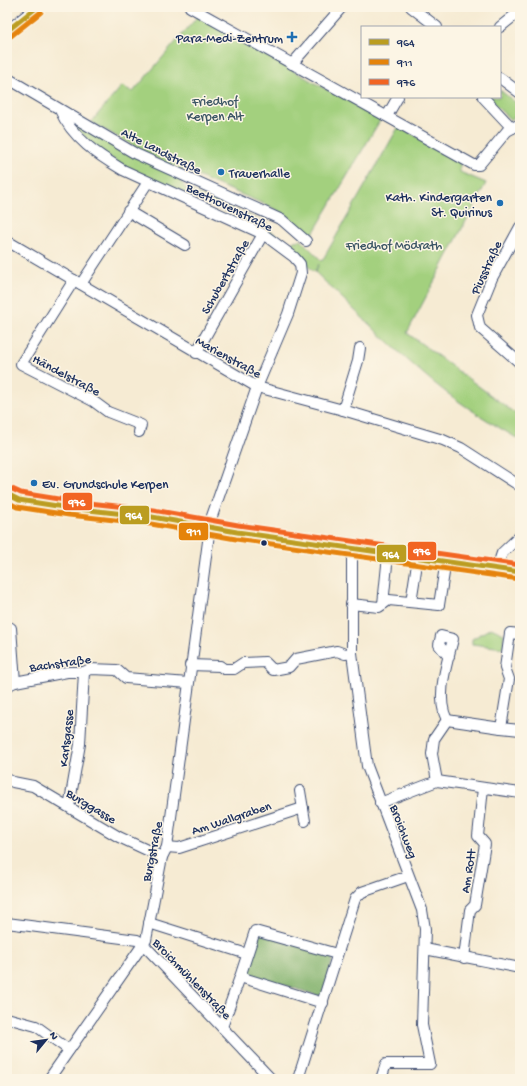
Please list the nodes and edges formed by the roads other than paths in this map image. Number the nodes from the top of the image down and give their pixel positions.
1 (37, 7) edge
2 (190, 7) edge
3 (342, 7) edge
4 (411, 7) edge
5 (520, 11) edge
6 (435, 26) edge
7 (501, 26) edge
8 (7, 31) edge
9 (292, 64) junction
10 (7, 78) edge
11 (501, 79) edge
12 (520, 93) edge
13 (397, 98) edge
14 (484, 98) edge
15 (60, 110) junction
16 (388, 116) junction
17 (516, 126) edge
18 (148, 182) junction
19 (128, 211) junction
20 (520, 227) edge
21 (263, 234) junction
22 (7, 241) edge
23 (306, 242) dead end
24 (185, 245) dead end
25 (77, 282) junction
26 (360, 348) dead end
27 (196, 353) junction
28 (520, 363) edge
29 (257, 388) junction
30 (343, 410) junction
31 (138, 432) dead end
32 (520, 486) edge
33 (7, 494) edge
34 (210, 528) junction
35 (520, 536) edge
36 (352, 547) junction
37 (387, 565) dead end
38 (497, 568) junction
39 (416, 570) dead end
40 (520, 572) edge
41 (444, 573) dead end
42 (411, 602) junction
43 (351, 604) junction
44 (383, 604) junction
45 (7, 626) edge
46 (520, 634) edge
47 (352, 653) junction
48 (449, 657) dead end
49 (190, 665) junction
50 (84, 672) junction
51 (11, 684) edge
52 (188, 684) junction
53 (447, 720) junction
54 (501, 728) junction
55 (520, 730) edge
56 (7, 779) edge
57 (438, 781) junction
58 (483, 788) junction
59 (300, 791) dead end
60 (520, 793) edge
61 (380, 803) junction
62 (70, 807) junction
63 (303, 808) junction
64 (305, 821) dead end
65 (167, 847) junction
66 (162, 857) junction
67 (408, 876) junction
68 (7, 923) edge
69 (149, 923) junction
70 (143, 944) junction
71 (425, 950) junction
72 (247, 954) junction
73 (337, 954) junction
74 (464, 958) junction
75 (520, 968) edge
76 (240, 978) junction
77 (323, 1002) junction
78 (7, 1018) edge
79 (222, 1027) junction
80 (69, 1050) junction
81 (49, 1079) edge
82 (270, 1079) edge
83 (298, 1079) edge
84 (381, 1079) edge

1 - 8 street
2 - 9 street
3 - 9 street
4 - 6 street
5 - 7 street
9 - 16 street
10 - 15 street, Alte Landstraße
11 - 12 street
13 - 16 street
14 - 17 street
15 - 18 street, Beethovenstraße
15 - 23 street, Alte Landstraße
16 - 17 street
18 - 19 street
18 - 21 street, Beethovenstraße
19 - 24 street
19 - 25 street
20 - 28 street, Piusstraße
21 - 27 street, Schubertstraße
21 - 29 street, Beethovenstraße
22 - 25 street, Marienstraße
25 - 27 street, Marienstraße
25 - 31 street, Händelstraße
26 - 30 street
27 - 29 street, Marienstraße
29 - 30 street, Marienstraße
29 - 34 street, Beethovenstraße
30 - 32 street, Marienstraße
33 - 34 main road
34 - 36 main road
34 - 49 street, Burgstraße
35 - 38 street
36 - 38 main road
36 - 43 street, Broichweg
37 - 44 street
38 - 40 main road
39 - 42 street
41 - 42 street
42 - 44 street
43 - 44 street
43 - 47 street, Broichweg
45 - 51 street
46 - 54 street
47 - 49 street
47 - 61 street, Broichweg
48 - 53 street
49 - 52 street, Burgstraße
50 - 51 street, Bachstraße
50 - 52 street, Bachstraße
50 - 62 street, Karlsgasse
52 - 65 street, Burgstraße
53 - 54 street
53 - 57 street
54 - 55 street
56 - 62 street, Burggasse
57 - 58 street
57 - 61 street
58 - 60 street
58 - 74 street, Am Rott
59 - 63 street
61 - 67 street, Broichweg
62 - 66 street, Burggasse
63 - 64 street
63 - 65 street, Am Wallgraben
65 - 66 street, Burgstraße
66 - 69 street, Burgstraße
67 - 71 street, Broichweg
67 - 73 street
68 - 70 street, Broichmühlenstraße
69 - 70 street, Burgstraße
69 - 72 street
70 - 79 street, Broichmühlenstraße
70 - 80 street, Burgstraße
71 - 74 street
71 - 84 street, Broichweg
72 - 73 street
72 - 76 street
73 - 77 street
74 - 75 street
76 - 77 street
76 - 79 street
77 - 83 street
78 - 80 street
79 - 82 street, Broichmühlenstraße
80 - 81 street, Burgstraße

